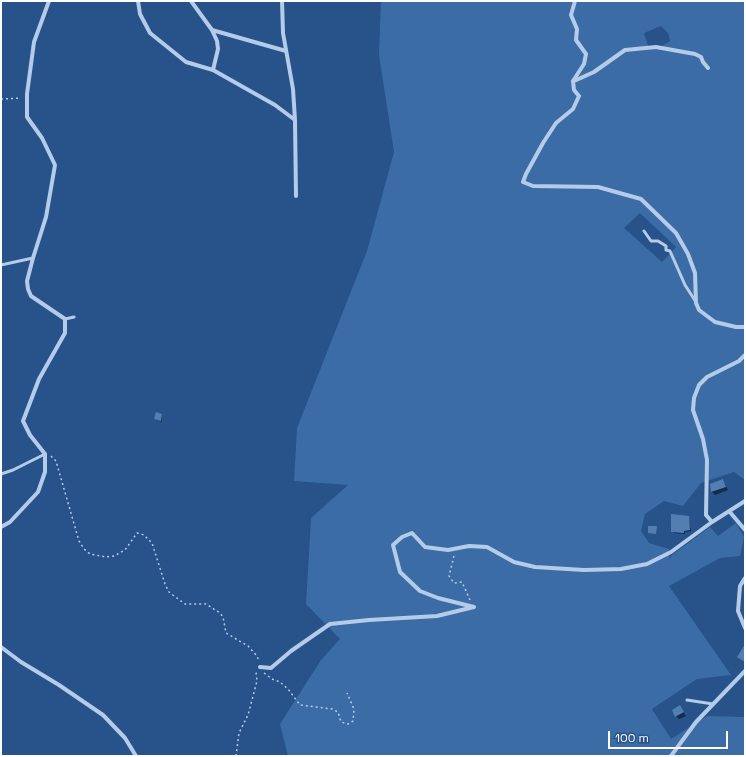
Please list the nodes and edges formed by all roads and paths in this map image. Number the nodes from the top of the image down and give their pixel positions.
1 (48, 1) edge
2 (138, 1) edge
3 (191, 1) edge
4 (282, 1) edge
5 (575, 1) edge
6 (212, 30) junction
7 (286, 51) junction
8 (708, 68) dead end
9 (213, 70) junction
10 (573, 81) junction
11 (28, 94) junction
12 (1, 99) edge
13 (295, 120) junction
14 (296, 196) dead end
15 (644, 230) dead end
16 (33, 258) junction
17 (1, 265) edge
18 (696, 303) junction
19 (74, 317) dead end
20 (65, 319) junction
21 (745, 327) edge
22 (745, 355) edge
23 (45, 454) junction
24 (1, 474) edge
25 (745, 501) edge
26 (729, 511) junction
27 (712, 522) junction
28 (1, 527) edge
29 (745, 530) edge
30 (454, 549) junction
31 (745, 578) edge
32 (474, 607) junction
33 (745, 628) edge
34 (1, 647) edge
35 (260, 667) junction
36 (745, 671) edge
37 (347, 693) dead end
38 (687, 700) dead end
39 (713, 704) junction
40 (136, 756) edge
41 (236, 756) edge
42 (671, 756) edge

1 - 11 street
2 - 9 street
3 - 6 street
4 - 7 street
5 - 10 street
6 - 7 street
6 - 9 street
7 - 13 street
8 - 10 street
9 - 13 street
10 - 18 street
11 - 12 path
11 - 16 street
13 - 14 street
15 - 18 lane
16 - 17 lane
16 - 20 street
18 - 21 street
19 - 20 lane
20 - 23 street
22 - 27 street
23 - 24 lane
23 - 28 street
23 - 35 path
25 - 26 street
26 - 27 street
26 - 29 street
27 - 30 street
30 - 32 path
30 - 32 street
31 - 33 street
32 - 35 street
34 - 40 street
35 - 37 path
35 - 41 path
36 - 39 street
38 - 39 lane
39 - 42 street

